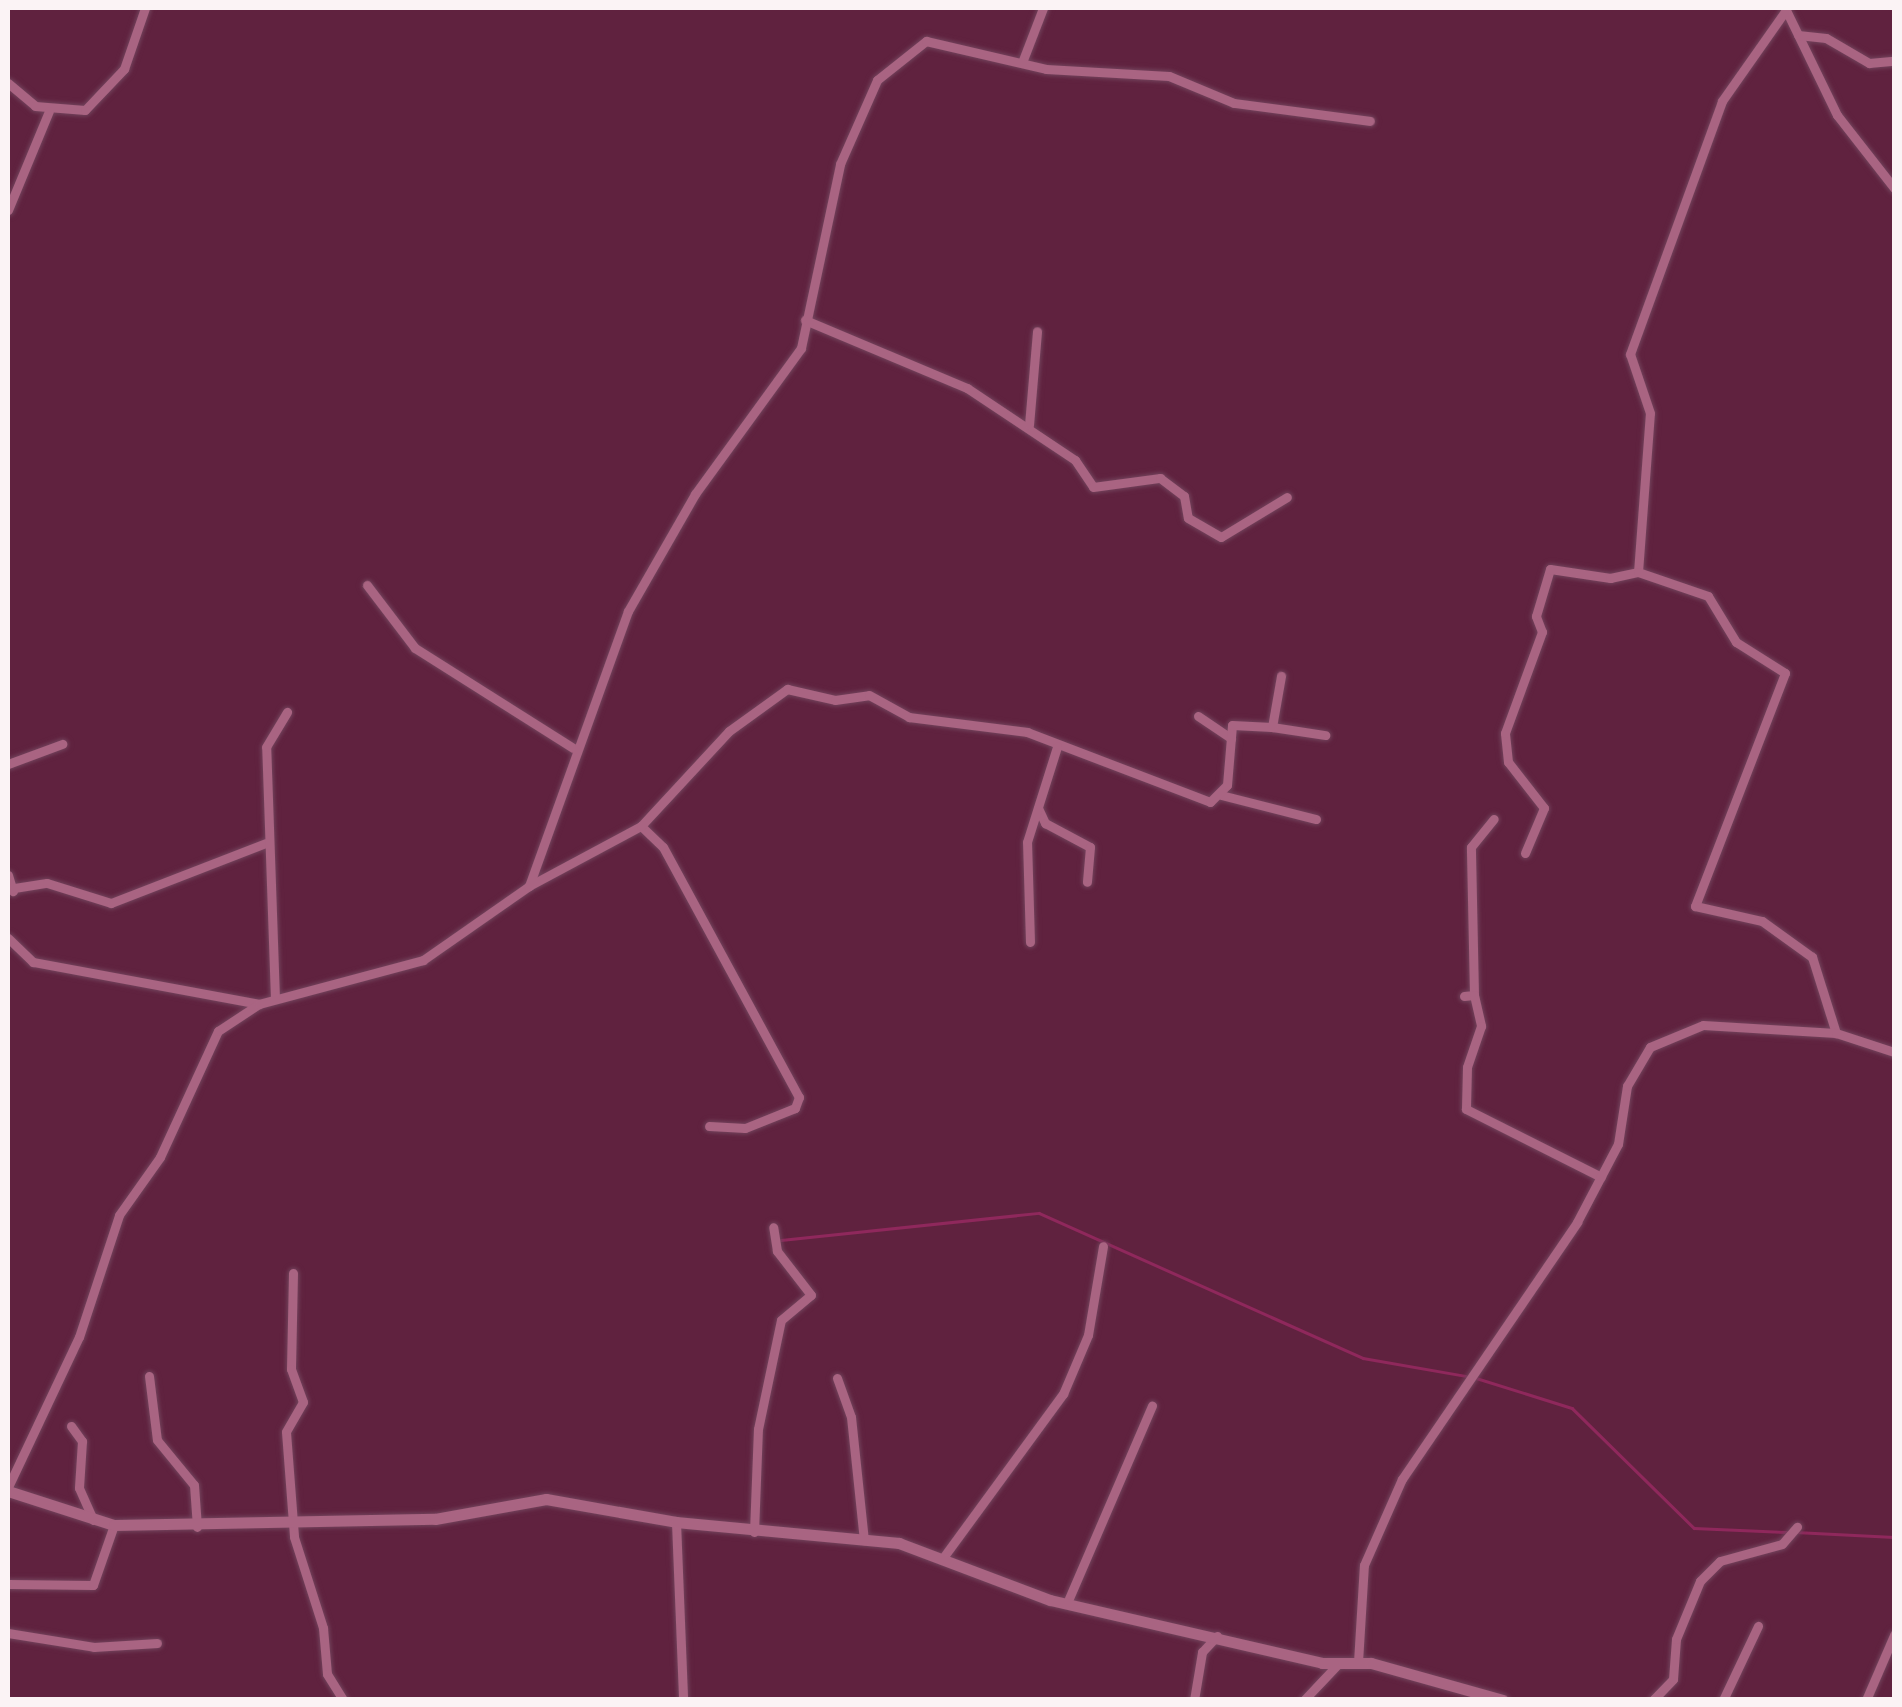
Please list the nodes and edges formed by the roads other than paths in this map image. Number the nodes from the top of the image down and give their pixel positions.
1 (145, 8) edge
2 (1043, 8) edge
3 (1785, 9) edge
4 (1798, 35) junction
5 (1023, 60) junction
6 (1894, 61) edge
7 (8, 83) edge
8 (49, 110) junction
9 (1370, 121) dead end
10 (1894, 188) edge
11 (8, 210) edge
12 (805, 320) junction
13 (1037, 332) dead end
14 (1029, 425) junction
15 (1288, 496) dead end
16 (1638, 572) junction
17 (367, 585) dead end
18 (1280, 676) dead end
19 (287, 712) dead end
20 (1198, 716) dead end
21 (1272, 727) junction
22 (1325, 736) dead end
23 (1231, 738) junction
24 (62, 744) dead end
25 (1057, 747) junction
26 (573, 748) junction
27 (8, 764) edge
28 (1221, 794) junction
29 (1038, 803) junction
30 (1316, 819) dead end
31 (1494, 819) dead end
32 (641, 826) junction
33 (266, 843) junction
34 (1525, 852) dead end
35 (8, 875) edge
36 (1088, 882) dead end
37 (529, 886) junction
38 (10, 890) edge
39 (8, 938) edge
40 (1030, 942) dead end
41 (275, 999) junction
42 (259, 1004) junction
43 (1836, 1034) junction
44 (1894, 1052) edge
45 (709, 1126) dead end
46 (1600, 1177) junction
47 (773, 1227) dead end
48 (1103, 1246) dead end
49 (292, 1273) dead end
50 (149, 1376) dead end
51 (837, 1378) dead end
52 (1152, 1406) dead end
53 (70, 1426) dead end
54 (8, 1489) edge
55 (292, 1518) junction
56 (676, 1522) junction
57 (93, 1523) junction
58 (114, 1525) junction
59 (197, 1526) junction
60 (1797, 1527) dead end
61 (754, 1532) junction
62 (864, 1540) junction
63 (945, 1555) junction
64 (8, 1584) edge
65 (1066, 1604) junction
66 (1758, 1626) dead end
67 (8, 1634) edge
68 (1894, 1635) edge
69 (1216, 1636) junction
70 (157, 1643) dead end
71 (1314, 1660) junction
72 (1358, 1662) junction
73 (1338, 1664) junction
74 (1319, 1682) junction
75 (344, 1700) edge
76 (683, 1700) edge
77 (1194, 1700) edge
78 (1304, 1700) edge
79 (1502, 1700) edge
80 (1653, 1700) edge
81 (1724, 1700) edge
82 (1866, 1700) edge

1 - 8 street
2 - 5 street
3 - 4 street
3 - 16 street
4 - 6 street
4 - 10 street
5 - 9 street
5 - 12 street
7 - 8 street
8 - 11 street
12 - 14 street
12 - 26 street
13 - 14 street
14 - 15 street
16 - 34 street
16 - 43 street
17 - 26 street
18 - 21 street
19 - 33 street
20 - 23 street
21 - 22 street
21 - 23 street
23 - 28 street
24 - 27 street
25 - 28 street
25 - 29 street
25 - 32 street
26 - 37 street
28 - 30 street
29 - 36 street
29 - 40 street
31 - 46 street
32 - 37 street
32 - 45 street
33 - 38 street
33 - 41 street
35 - 38 street
37 - 41 street
39 - 42 street
41 - 42 street
42 - 54 street
43 - 44 street
43 - 46 street
46 - 72 street
47 - 61 street
48 - 63 street
49 - 55 street
50 - 59 street
51 - 62 street
52 - 65 street
53 - 57 street
54 - 57 street
55 - 56 street
55 - 59 street
55 - 75 street
56 - 61 street
56 - 76 street
57 - 58 street
58 - 59 street
58 - 64 street
60 - 80 street
61 - 62 street
62 - 63 street
63 - 65 street
65 - 69 street
66 - 81 street
67 - 70 street
68 - 82 street
69 - 71 street
69 - 77 street
71 - 73 street
71 - 74 street
72 - 73 street
72 - 79 street
73 - 74 street
74 - 78 street

